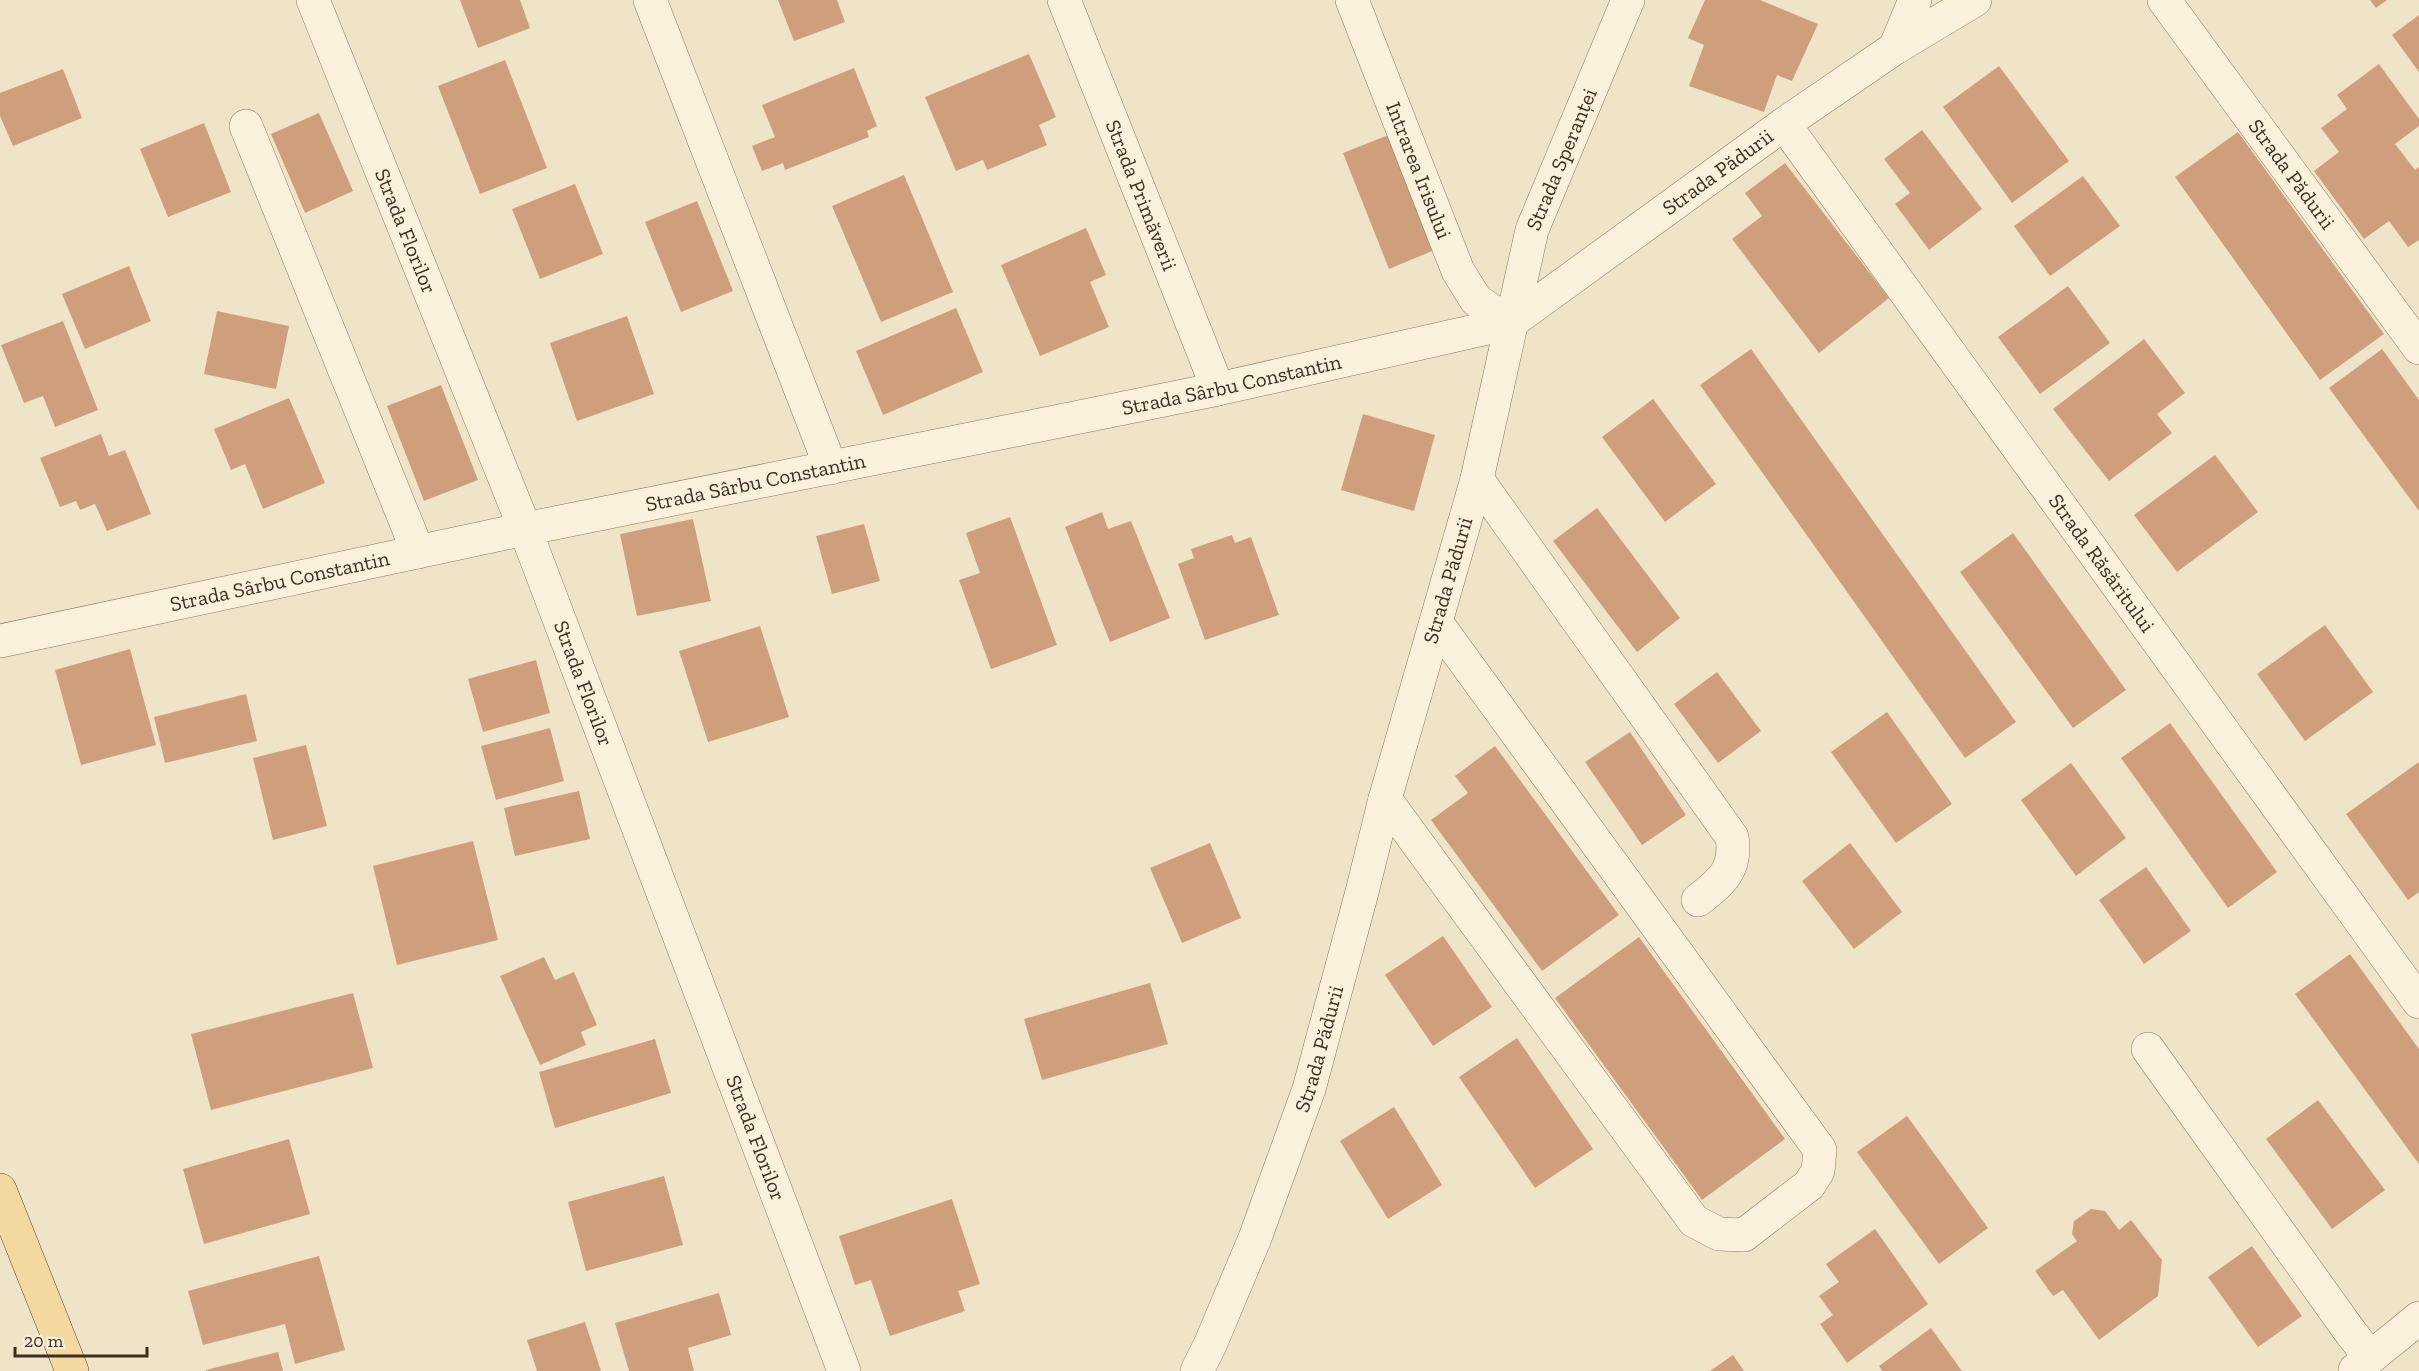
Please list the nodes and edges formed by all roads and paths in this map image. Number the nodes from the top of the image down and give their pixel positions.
1 (313, 0) edge
2 (650, 0) edge
3 (1064, 0) edge
4 (1352, 0) edge
5 (1628, 0) edge
6 (1915, 0) edge
7 (1975, 0) edge
8 (2164, 0) edge
9 (1895, 48) junction
10 (1784, 124) junction
11 (246, 126) dead end
12 (1510, 323) junction
13 (2419, 348) edge
14 (1218, 389) junction
15 (831, 468) junction
16 (1477, 479) junction
17 (525, 530) junction
18 (418, 552) junction
19 (1436, 622) junction
20 (0, 641) edge
21 (1385, 799) junction
22 (1698, 900) dead end
23 (2419, 1002) edge
24 (2148, 1049) dead end
25 (0, 1190) edge
26 (2419, 1318) edge
27 (2362, 1364) edge
28 (72, 1371) edge
29 (844, 1371) edge
30 (1197, 1371) edge

1 - 17 street, Strada Florilor
2 - 15 street
3 - 14 street, Strada Primăverii
4 - 12 street, Intrarea Irisului
5 - 12 street, Strada Speranței
6 - 9 street
7 - 9 street, Strada Pădurii
8 - 13 street, Strada Pădurii
9 - 10 street, Strada Pădurii
10 - 12 street, Strada Pădurii
10 - 23 street, Strada Răsăritului
11 - 18 street
12 - 14 street, Strada Sârbu Constantin
12 - 16 street, Strada Pădurii
14 - 15 street, Strada Sârbu Constantin
15 - 17 street, Strada Sârbu Constantin
16 - 19 street, Strada Pădurii
16 - 22 street
17 - 18 street, Strada Sârbu Constantin
17 - 29 street, Strada Florilor
18 - 20 street, Strada Sârbu Constantin
19 - 21 street, Strada Pădurii
19 - 21 street
21 - 30 street, Strada Pădurii
24 - 27 street
25 - 28 main road
26 - 27 street

